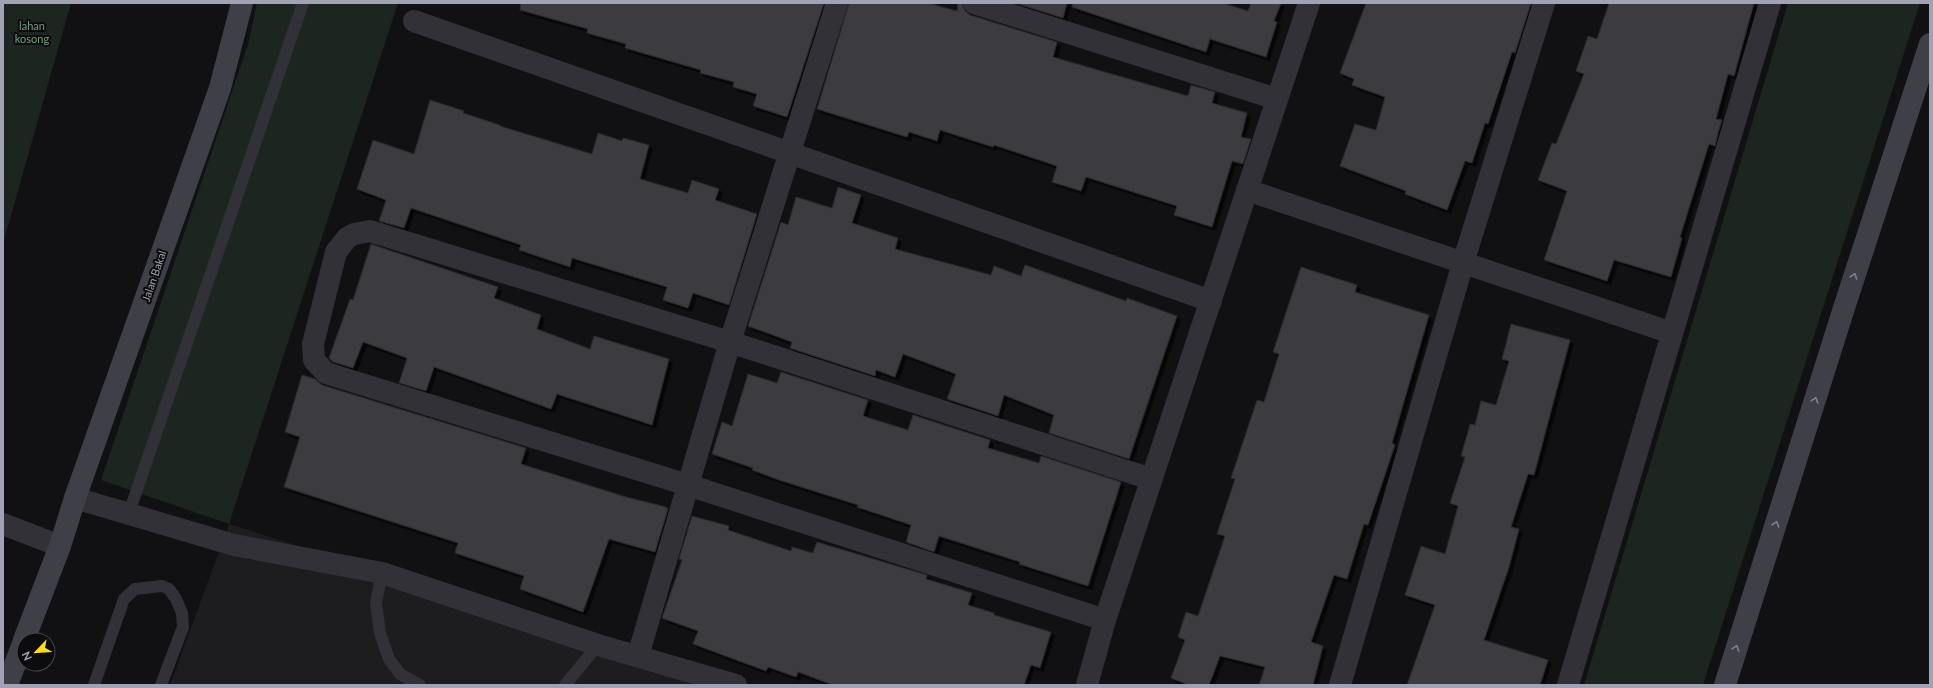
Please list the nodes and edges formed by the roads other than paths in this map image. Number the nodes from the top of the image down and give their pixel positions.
1 (242, 3) edge
2 (303, 3) edge
3 (837, 3) edge
4 (974, 3) edge
5 (1309, 3) edge
6 (1544, 3) edge
7 (1770, 3) edge
8 (414, 21) dead end
9 (1930, 44) edge
10 (1277, 99) junction
11 (790, 154) junction
12 (1247, 190) junction
13 (1463, 263) junction
14 (1211, 301) junction
15 (1672, 333) junction
16 (730, 342) junction
17 (1151, 479) junction
18 (688, 485) junction
19 (75, 498) junction
20 (129, 513) junction
21 (3, 524) edge
22 (60, 546) junction
23 (382, 573) junction
24 (1105, 620) junction
25 (27, 632) edge
26 (598, 645) junction
27 (638, 656) junction
28 (16, 662) edge
29 (7, 685) edge
30 (94, 685) edge
31 (161, 685) edge
32 (420, 685) edge
33 (565, 685) edge
34 (736, 685) edge
35 (1087, 685) edge
36 (1340, 685) edge
37 (1568, 685) edge
38 (1725, 685) edge

1 - 19 street, Jalan Bakal
2 - 20 lane
3 - 11 street
4 - 10 street
5 - 10 street
6 - 13 street
7 - 15 street
8 - 11 street
38 -> 9 street
10 - 12 street
11 - 14 street
11 - 16 street
12 - 13 street
12 - 14 street
13 - 15 street
13 - 36 street
14 - 17 street
15 - 37 street
16 - 17 street
16 - 18 street
16 - 18 street
17 - 24 street
18 - 24 street
18 - 27 street
19 - 20 street
19 - 22 street, Jalan Bakal
20 - 23 street
21 - 22 street
22 - 25 street, Jalan Bakal
23 - 26 street
23 - 32 lane
24 - 35 street
26 - 27 street
26 - 33 lane
27 - 34 street
28 - 29 street, Jalan Bakal
30 - 31 lane

